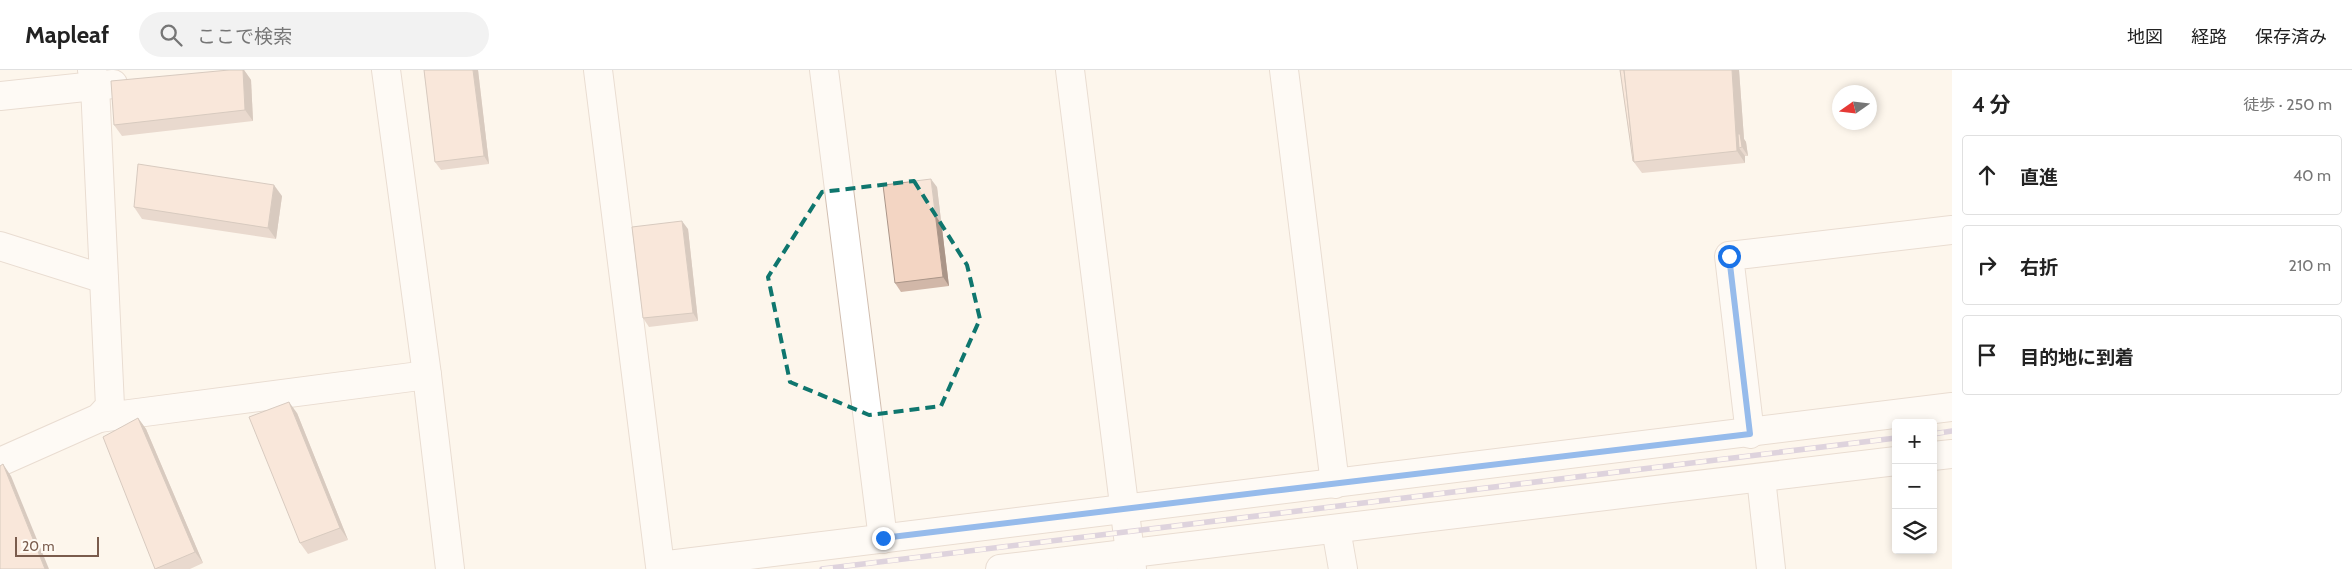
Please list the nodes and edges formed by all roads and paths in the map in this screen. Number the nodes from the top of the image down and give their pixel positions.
1 (386, 70) edge
2 (598, 70) edge
3 (824, 70) edge
4 (1070, 70) edge
5 (1284, 70) edge
6 (94, 78) edge
7 (142, 81) edge
8 (0, 96) edge
9 (1952, 230) edge
10 (0, 246) edge
11 (104, 279) junction
12 (427, 375) junction
13 (1952, 408) edge
14 (99, 418) junction
15 (1750, 434) junction
16 (1952, 454) edge
17 (1937, 456) edge
18 (0, 462) edge
19 (1892, 462) edge
20 (1761, 478) junction
21 (1335, 484) junction
22 (1125, 510) junction
23 (1336, 529) junction
24 (883, 538) junction
25 (1131, 561) edge
26 (648, 568) edge
27 (450, 569) edge
28 (1000, 569) edge
29 (1343, 569) edge
30 (1771, 569) edge

1 - 12 street
2 - 26 street
3 - 24 street
4 - 22 street
5 - 21 street
6 - 7 street
6 - 8 street
6 - 11 street
9 - 15 street
10 - 11 street
11 - 14 street
12 - 14 street
12 - 27 street
13 - 15 street
14 - 18 street
15 - 21 street
16 - 17 street
19 - 20 street
20 - 23 street
20 - 30 street
21 - 22 street
22 - 24 street
22 - 25 street
23 - 25 street
23 - 29 street
24 - 26 street
25 - 28 street

